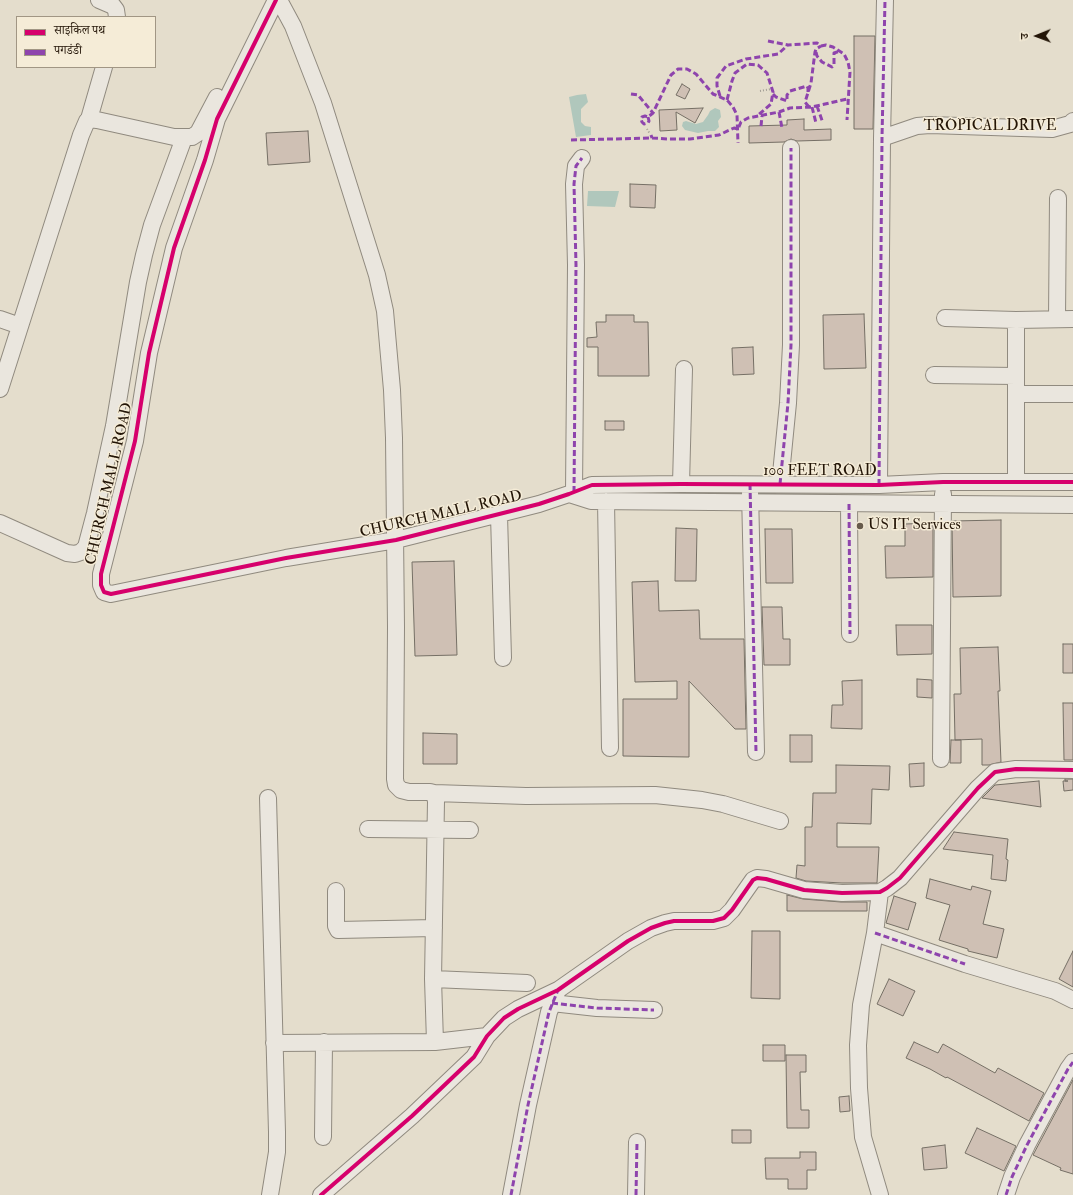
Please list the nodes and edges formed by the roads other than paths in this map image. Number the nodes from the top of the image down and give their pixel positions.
1 (99, 0) edge
2 (268, 0) edge
3 (277, 0) edge
4 (885, 0) edge
5 (117, 16) edge
6 (104, 68) edge
7 (89, 120) junction
8 (1073, 121) edge
9 (184, 138) junction
10 (882, 138) junction
11 (791, 148) dead end
12 (582, 158) dead end
13 (1058, 198) dead end
14 (945, 318) dead end
15 (0, 319) edge
16 (1057, 319) junction
17 (1073, 319) edge
18 (1016, 320) junction
19 (20, 326) junction
20 (684, 369) dead end
21 (934, 375) dead end
22 (1016, 376) junction
23 (0, 389) edge
24 (1016, 394) junction
25 (1073, 394) edge
26 (943, 482) junction
27 (1016, 482) junction
28 (1069, 482) edge
29 (688, 484) junction
30 (750, 484) junction
31 (780, 484) junction
32 (879, 485) junction
33 (572, 493) junction
34 (606, 501) junction
35 (694, 502) junction
36 (750, 502) junction
37 (848, 504) junction
38 (942, 505) junction
39 (1069, 505) edge
40 (499, 515) junction
41 (0, 523) edge
42 (396, 540) junction
43 (850, 634) dead end
44 (503, 658) dead end
45 (610, 748) dead end
46 (756, 752) dead end
47 (941, 759) dead end
48 (1073, 770) edge
49 (434, 794) junction
50 (268, 798) dead end
51 (780, 820) dead end
52 (368, 829) dead end
53 (435, 830) junction
54 (470, 830) dead end
55 (886, 888) junction
56 (336, 891) dead end
57 (434, 928) junction
58 (875, 933) junction
59 (433, 979) junction
60 (528, 983) dead end
61 (555, 997) junction
62 (1073, 1000) edge
63 (654, 1010) dead end
64 (487, 1036) junction
65 (324, 1042) junction
66 (435, 1042) junction
67 (274, 1043) junction
68 (1073, 1062) edge
69 (323, 1137) dead end
70 (637, 1142) dead end
71 (270, 1195) edge
72 (321, 1195) edge
73 (511, 1195) edge
74 (636, 1195) edge
75 (880, 1195) edge
76 (1006, 1195) edge

1 - 5 street
2 - 9 street
3 - 42 street
3 - 42 street, CHURCH MALL ROAD
4 - 10 street
6 - 7 street
7 - 9 street
7 - 19 street
8 - 10 street, TROPICAL DRIVE
9 - 41 street
10 - 32 street
11 - 31 street
12 - 33 street
13 - 16 street
14 - 18 street
15 - 19 street
16 - 17 street
16 - 18 street
18 - 22 street
19 - 23 street
20 - 29 street
21 - 22 street
22 - 24 street
24 - 25 street
24 - 27 street
26 - 27 street, 100 FEET ROAD
26 - 32 street, 100 FEET ROAD
26 - 38 street
27 - 28 street, 100 FEET ROAD
28 - 39 street
29 - 30 street, 100 FEET ROAD
29 - 33 street, 100 FEET ROAD
29 - 35 street
30 - 31 street, 100 FEET ROAD
30 - 36 street
31 - 32 street, 100 FEET ROAD
33 - 34 street, 100 FEET ROAD
33 - 40 street, CHURCH MALL ROAD
34 - 35 street, 100 FEET ROAD
34 - 45 street
35 - 36 street, 100 FEET ROAD
36 - 37 street, 100 FEET ROAD
36 - 46 street
37 - 38 street, 100 FEET ROAD
37 - 43 street
38 - 39 street, 100 FEET ROAD
38 - 47 street
40 - 42 street, CHURCH MALL ROAD
40 - 44 street
42 - 49 street
48 - 55 street
49 - 51 street
49 - 53 street
50 - 67 street
52 - 53 street
53 - 54 street
53 - 57 street
55 - 58 street
55 - 61 street
56 - 57 street
57 - 59 street
58 - 62 street
58 - 75 street
59 - 60 street
59 - 66 street
61 - 63 street
61 - 64 street
61 - 73 street
64 - 66 street
64 - 72 street
65 - 66 street
65 - 67 street
65 - 69 street
67 - 71 street
68 - 76 street
70 - 74 street

